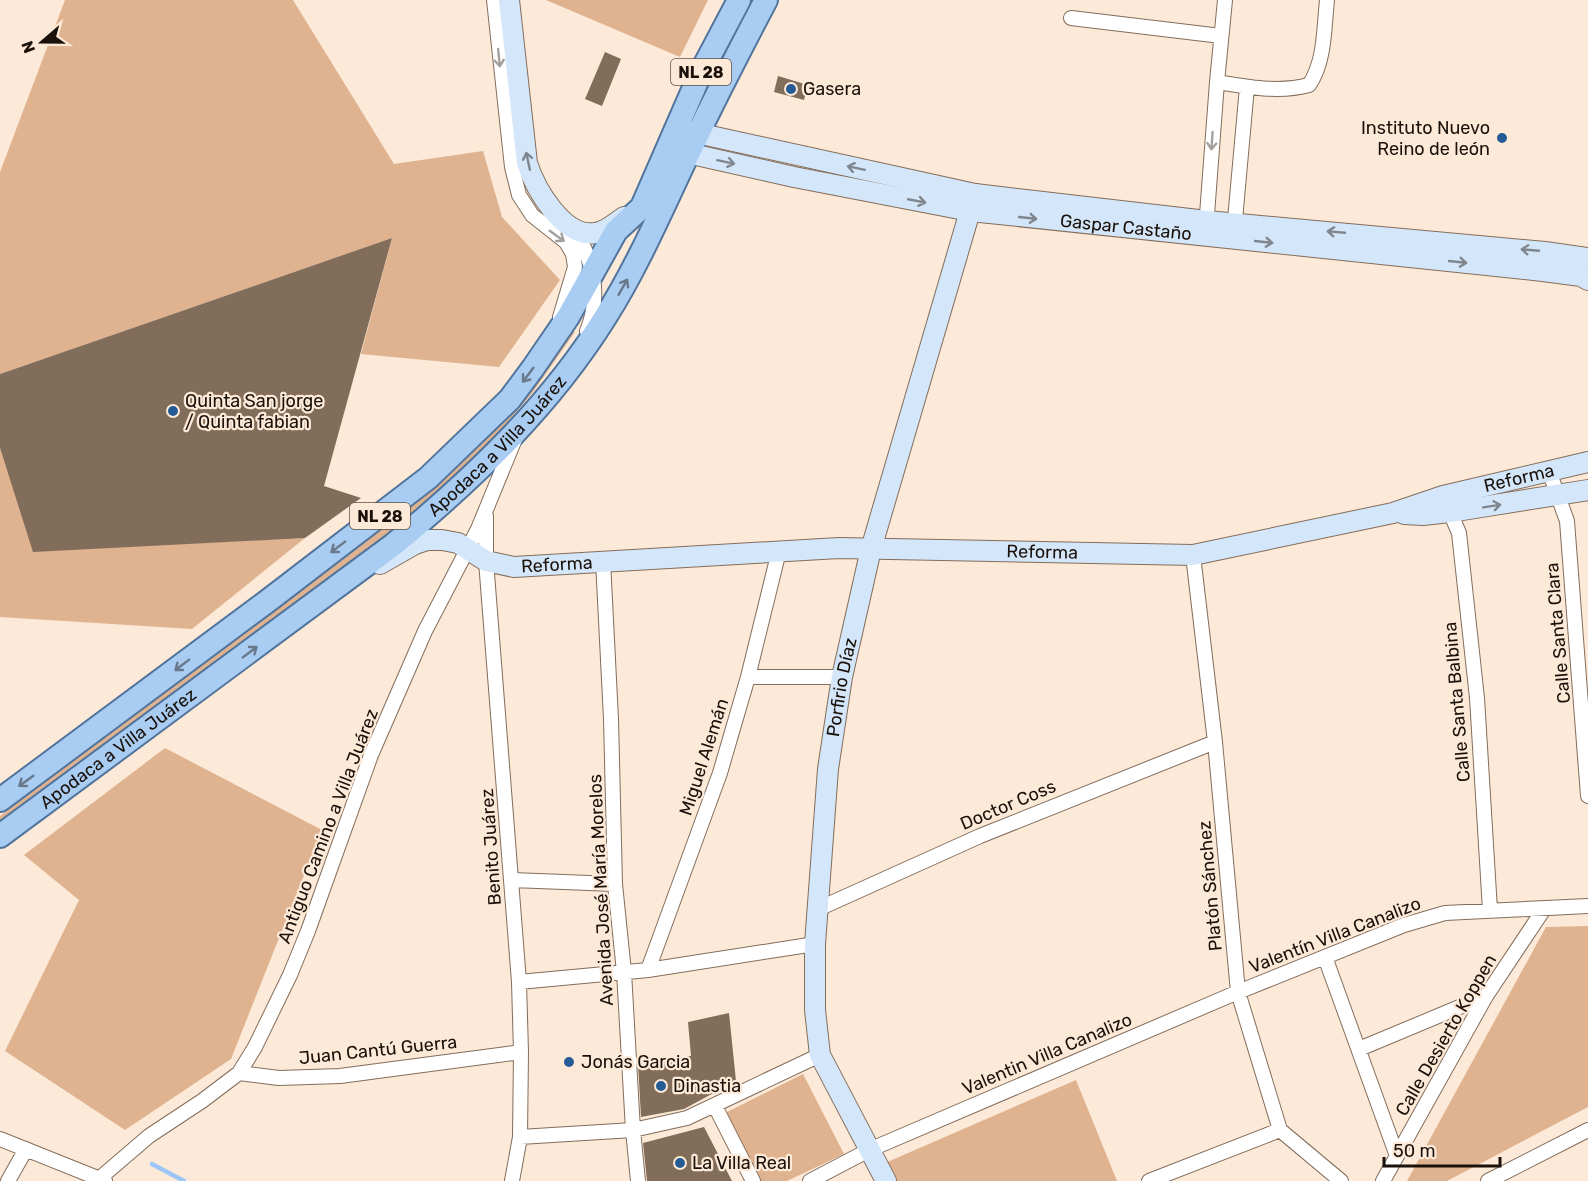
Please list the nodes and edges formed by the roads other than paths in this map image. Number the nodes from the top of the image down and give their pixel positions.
1 (494, 0) edge
2 (509, 0) edge
3 (739, 0) edge
4 (766, 0) edge
5 (1225, 0) edge
6 (1327, 0) edge
7 (1071, 18) dead end
8 (1221, 36) junction
9 (1217, 82) junction
10 (1247, 87) junction
11 (683, 141) junction
12 (644, 203) junction
13 (972, 203) junction
14 (572, 228) junction
15 (1206, 229) junction
16 (1234, 231) junction
17 (1588, 258) edge
18 (593, 275) junction
19 (1588, 280) edge
20 (555, 338) junction
21 (550, 395) junction
22 (519, 430) junction
23 (1588, 462) edge
24 (1549, 471) junction
25 (1588, 490) edge
26 (1558, 495) junction
27 (1446, 504) junction
28 (486, 510) junction
29 (871, 549) junction
30 (779, 551) junction
31 (480, 555) junction
32 (1192, 555) junction
33 (603, 561) junction
34 (355, 573) junction
35 (748, 677) junction
36 (842, 677) junction
37 (1215, 742) junction
38 (1588, 796) edge
39 (0, 800) edge
40 (0, 836) edge
41 (512, 880) junction
42 (615, 884) junction
43 (1588, 906) edge
44 (818, 909) junction
45 (1544, 909) junction
46 (1491, 910) junction
47 (815, 944) junction
48 (1325, 957) junction
49 (648, 970) junction
50 (624, 972) junction
51 (519, 982) junction
52 (1238, 992) junction
53 (1486, 996) junction
54 (1359, 1049) junction
55 (521, 1052) junction
56 (820, 1055) junction
57 (239, 1073) junction
58 (715, 1106) junction
59 (633, 1130) junction
60 (1280, 1130) junction
61 (1588, 1130) edge
62 (520, 1137) junction
63 (0, 1139) edge
64 (26, 1149) junction
65 (869, 1150) junction
66 (1397, 1156) junction
67 (104, 1177) edge
68 (8, 1181) edge
69 (512, 1181) edge
70 (638, 1181) edge
71 (753, 1181) edge
72 (810, 1181) edge
73 (886, 1181) edge
74 (1149, 1181) edge
75 (1341, 1181) edge
76 (1383, 1181) edge
77 (1488, 1181) edge

1 -> 20 street
14 -> 2 street
3 - 11 main road, Apodaca a Villa Juárez / NL 28
4 - 11 main road, Apodaca a Villa Juárez / NL 28
5 - 8 street
6 - 10 street
7 - 8 street
8 - 9 street
9 - 10 street
9 -> 15 street
10 - 16 street
11 - 12 main road, Apodaca a Villa Juárez / NL 28
11 - 13 street, Gaspar Castaño
21 -> 11 main road, Apodaca a Villa Juárez / NL 28
12 - 14 street
12 - 18 main road, Apodaca a Villa Juárez / NL 28
13 - 15 street, Gaspar Castaño
13 - 29 street, Porfirio Díaz
14 - 18 street
15 - 16 street, Gaspar Castaño
17 -> 16 street, Gaspar Castaño
16 -> 19 street, Gaspar Castaño
18 - 20 main road, Apodaca a Villa Juárez / NL 28
18 - 21 street
20 -> 39 main road, Apodaca a Villa Juárez / NL 28
21 - 22 main road, Apodaca a Villa Juárez / NL 28
22 - 28 street, Antiguo Camino a Villa Juárez
22 - 34 main road, Apodaca a Villa Juárez / NL 28
23 - 24 street, Reforma
24 - 26 street, Calle Santa Clara
24 - 27 street, Reforma
25 - 26 street
27 -> 26 street
26 - 38 street, Calle Santa Clara
27 - 32 street, Reforma
27 - 46 street, Calle Santa Balbina
28 - 31 street, Antiguo Camino a Villa Juárez
28 - 31 street, Benito Juárez
29 - 30 street, Reforma
29 - 32 street, Reforma
29 - 36 street, Porfirio Díaz
30 - 33 street, Reforma
30 - 35 street, Miguel Alemán
31 - 33 street, Reforma
31 - 34 street, Reforma
31 - 41 street, Benito Juárez
31 - 57 street, Antiguo Camino a Villa Juárez
32 - 37 street, Platón Sánchez
33 - 42 street, Avenida José María Morelos
40 -> 34 main road, Apodaca a Villa Juárez / NL 28
35 - 36 street
35 - 49 street, Miguel Alemán
36 - 44 street, Porfirio Díaz
37 - 44 street, Doctor Coss
37 - 52 street, Platón Sánchez
41 - 42 street
41 - 51 street, Benito Juárez
42 - 50 street, Avenida José María Morelos
43 - 45 street, Valentín Villa Canalizo
44 - 47 street, Porfirio Díaz
45 - 46 street, Valentín Villa Canalizo
45 - 53 street, Calle Desierto Koppen
46 - 48 street, Valentín Villa Canalizo
47 - 49 street
47 - 56 street, Porfirio Díaz
48 - 52 street, Valentín Villa Canalizo
48 - 54 street
49 - 50 street
50 - 51 street
50 - 59 street, Avenida José María Morelos
51 - 55 street, Benito Juárez
52 - 60 street, Platón Sánchez
52 - 65 street, Valentin Villa Canalizo
53 - 54 street
53 - 66 street, Calle Desierto Koppen
54 - 66 street
55 - 57 street, Juan Cantú Guerra
55 - 62 street, Benito Juárez
56 - 58 street
56 - 65 street, Porfirio Díaz
57 - 67 street, Antiguo Camino a Villa Juárez
58 - 59 street
58 - 71 street
59 - 62 street
59 - 70 street, Avenida José María Morelos
60 - 74 street
60 - 75 street
61 - 77 street
62 - 69 street, Benito Juárez
63 - 64 street
64 - 67 street
64 - 68 street
65 - 72 street, Valentin Villa Canalizo
65 - 73 street, Porfirio Díaz
66 - 76 street, Calle Desierto Koppen

